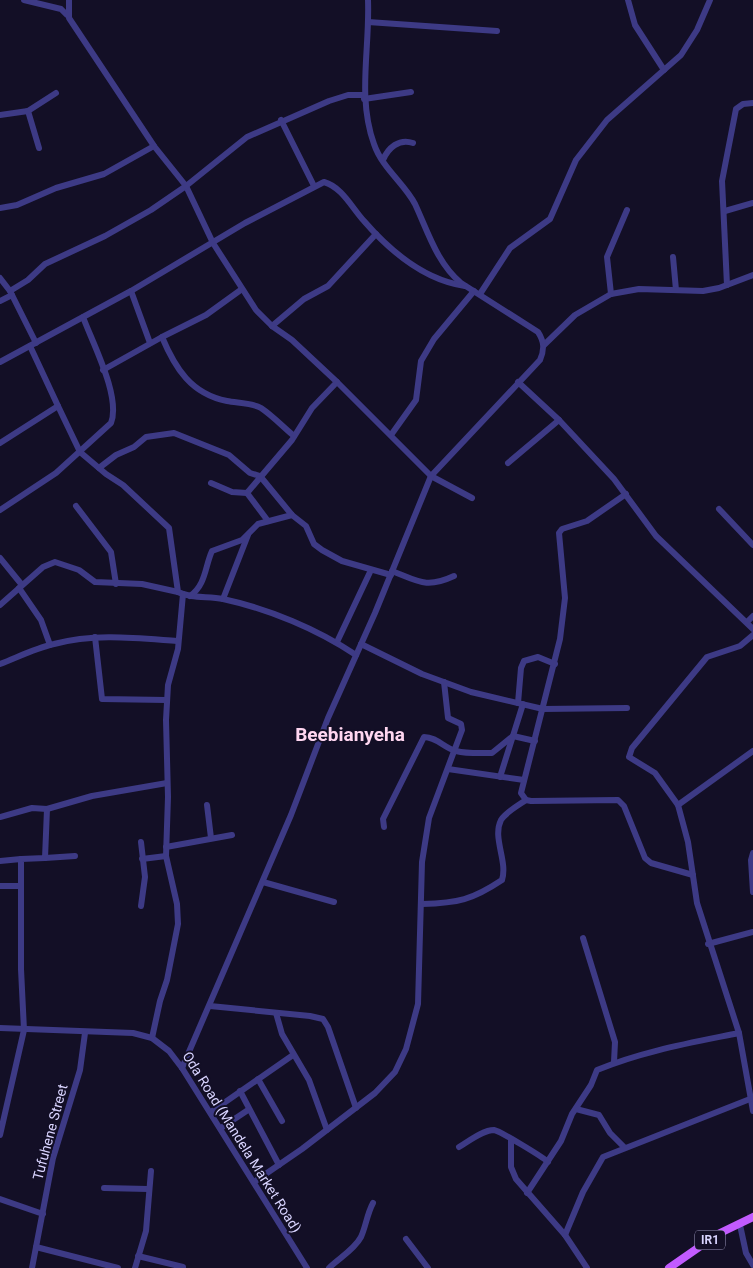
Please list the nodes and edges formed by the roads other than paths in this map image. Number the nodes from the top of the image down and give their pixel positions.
1 (24, 0) edge
2 (69, 0) edge
3 (368, 0) edge
4 (628, 0) edge
5 (710, 0) edge
6 (67, 15) junction
7 (368, 22) junction
8 (497, 31) dead end
9 (664, 70) junction
10 (411, 92) dead end
11 (56, 93) dead end
12 (364, 97) junction
13 (753, 103) edge
14 (28, 111) junction
15 (0, 115) edge
16 (282, 120) junction
17 (413, 143) dead end
18 (154, 146) junction
19 (39, 148) dead end
20 (383, 160) junction
21 (186, 186) junction
22 (314, 186) junction
23 (753, 202) edge
24 (0, 208) edge
25 (627, 210) dead end
26 (725, 211) junction
27 (376, 234) junction
28 (212, 242) junction
29 (673, 257) dead end
30 (753, 275) edge
31 (0, 278) edge
32 (727, 285) junction
33 (242, 289) junction
34 (474, 290) junction
35 (676, 290) junction
36 (131, 291) junction
37 (11, 293) junction
38 (611, 294) junction
39 (0, 301) edge
40 (83, 317) junction
41 (272, 326) junction
42 (162, 337) junction
43 (150, 343) junction
44 (33, 344) junction
45 (544, 345) junction
46 (0, 362) edge
47 (103, 370) junction
48 (337, 382) junction
49 (518, 382) junction
50 (58, 406) junction
51 (559, 420) junction
52 (391, 434) junction
53 (294, 436) junction
54 (0, 443) edge
55 (80, 452) junction
56 (508, 463) dead end
57 (99, 468) junction
58 (260, 476) junction
59 (431, 476) junction
60 (211, 483) dead end
61 (247, 493) junction
62 (626, 494) junction
63 (472, 498) dead end
64 (76, 506) dead end
65 (719, 509) dead end
66 (0, 510) edge
67 (292, 515) junction
68 (268, 521) junction
69 (250, 532) junction
70 (753, 544) edge
71 (0, 558) edge
72 (371, 570) junction
73 (391, 573) junction
74 (454, 576) dead end
75 (116, 584) junction
76 (20, 587) junction
77 (180, 593) junction
78 (190, 596) junction
79 (222, 599) junction
80 (0, 605) edge
81 (753, 616) edge
82 (747, 622) junction
83 (753, 629) edge
84 (753, 634) edge
85 (95, 637) junction
86 (177, 641) junction
87 (337, 642) junction
88 (361, 644) junction
89 (50, 645) junction
90 (356, 655) junction
91 (0, 664) edge
92 (555, 664) junction
93 (444, 682) junction
94 (166, 700) junction
95 (520, 704) junction
96 (627, 708) dead end
97 (543, 709) junction
98 (513, 736) junction
99 (535, 741) junction
100 (455, 751) junction
101 (753, 751) edge
102 (448, 769) junction
103 (500, 777) junction
104 (524, 780) junction
105 (167, 783) junction
106 (526, 800) junction
107 (207, 805) dead end
108 (678, 805) junction
109 (47, 809) junction
110 (0, 817) edge
111 (384, 827) dead end
112 (232, 835) dead end
113 (211, 838) junction
114 (141, 842) dead end
115 (166, 847) junction
116 (753, 853) edge
117 (75, 856) dead end
118 (166, 856) junction
119 (45, 858) junction
120 (21, 859) junction
121 (142, 859) junction
122 (0, 861) edge
123 (693, 875) junction
124 (263, 882) junction
125 (0, 886) edge
126 (21, 886) junction
127 (753, 892) edge
128 (334, 902) dead end
129 (422, 904) junction
130 (141, 906) dead end
131 (753, 932) edge
132 (583, 938) dead end
133 (708, 944) junction
134 (210, 1006) junction
135 (276, 1013) junction
136 (0, 1028) edge
137 (24, 1030) junction
138 (85, 1033) junction
139 (739, 1033) junction
140 (152, 1038) junction
141 (292, 1055) junction
142 (614, 1062) junction
143 (182, 1068) junction
144 (258, 1079) junction
145 (240, 1091) junction
146 (752, 1105) edge
147 (356, 1108) junction
148 (576, 1109) junction
149 (248, 1110) junction
150 (211, 1112) junction
151 (282, 1121) dead end
152 (221, 1128) junction
153 (327, 1130) junction
154 (0, 1135) edge
155 (511, 1139) junction
156 (459, 1147) dead end
157 (624, 1147) junction
158 (548, 1162) junction
159 (279, 1165) junction
160 (151, 1171) dead end
161 (254, 1182) junction
162 (104, 1188) dead end
163 (148, 1189) junction
164 (526, 1194) junction
165 (0, 1199) edge
166 (373, 1203) dead end
167 (43, 1214) junction
168 (753, 1217) edge
169 (740, 1225) junction
170 (565, 1235) junction
171 (406, 1239) dead end
172 (36, 1247) junction
173 (138, 1256) junction
174 (753, 1265) edge
175 (184, 1267) edge
176 (32, 1268) edge
177 (118, 1268) edge
178 (135, 1268) edge
179 (307, 1268) edge
180 (329, 1268) edge
181 (428, 1268) edge
182 (587, 1268) edge
183 (669, 1268) edge

1 - 6 street
2 - 6 street
3 - 7 street
4 - 9 street
5 - 9 street
6 - 18 street
7 - 8 street
7 - 12 street
9 - 34 street
10 - 12 street
11 - 14 street
12 - 16 street
12 - 20 street
13 - 26 street
14 - 15 street
14 - 19 street
16 - 21 street
16 - 22 street
17 - 20 street
18 - 21 street
18 - 24 street
20 - 34 street
21 - 28 street
21 - 37 street
22 - 27 street
22 - 28 street
23 - 26 street
25 - 38 street
26 - 32 street
27 - 34 street
27 - 41 street
28 - 33 street
28 - 36 street
29 - 35 street
30 - 32 street
31 - 37 street
32 - 35 street
33 - 41 street
33 - 42 street
34 - 45 street
34 - 52 street
35 - 38 street
36 - 40 street
36 - 43 street
37 - 39 street
37 - 44 street
38 - 45 street
40 - 44 street
40 - 47 street
41 - 48 street
42 - 43 street
42 - 53 street
43 - 47 street
44 - 46 street
44 - 50 street
45 - 49 street
47 - 55 street
48 - 52 street
48 - 53 street
49 - 51 street
49 - 59 street
50 - 54 street
50 - 55 street
51 - 56 street
51 - 62 street
52 - 59 street
53 - 58 street
55 - 57 street
55 - 66 street
57 - 58 street
57 - 77 street
58 - 61 street
58 - 67 street
59 - 63 street
59 - 73 street
60 - 61 street
61 - 68 street
62 - 82 street
62 - 92 street
64 - 75 street
65 - 70 street
67 - 68 street
67 - 72 street
68 - 69 street
69 - 78 street
69 - 79 street
71 - 76 street
72 - 73 street
72 - 87 street
73 - 74 street
73 - 88 street
75 - 76 street
75 - 77 street
76 - 80 street
76 - 89 street
77 - 78 street
77 - 86 street
78 - 79 street
79 - 87 street
81 - 82 street
82 - 83 street
84 - 108 street
85 - 86 street
85 - 89 street
85 - 94 street
86 - 94 street
87 - 90 street
88 - 90 street
88 - 93 street
89 - 91 street
90 - 124 street
92 - 95 street
92 - 97 street
93 - 95 street
93 - 100 street
94 - 105 street
95 - 97 street
95 - 98 street
96 - 97 street
97 - 99 street
98 - 99 street
98 - 100 street
98 - 103 street
99 - 104 street
100 - 102 street
100 - 111 street
101 - 108 street
102 - 103 street
102 - 129 street
103 - 104 street
104 - 106 street
105 - 109 street
105 - 115 street
106 - 123 street
106 - 129 street
107 - 113 street
108 - 123 street
109 - 110 street
109 - 119 street
112 - 113 street
113 - 115 street
114 - 121 street
115 - 118 street
116 - 127 street
117 - 119 street
118 - 121 street
118 - 140 street
119 - 120 street
120 - 122 street
120 - 126 street
121 - 130 street
123 - 133 street
124 - 128 street
124 - 134 street
125 - 126 street
126 - 137 street
129 - 147 street
131 - 133 street
132 - 142 street
133 - 139 street
134 - 135 street
134 - 143 street
135 - 141 street
135 - 147 street
136 - 137 street, Oda Road (Mandela Market Road)
137 - 138 street, Oda Road (Mandela Market Road)
137 - 154 street
138 - 140 street, Oda Road (Mandela Market Road)
138 - 167 street, Tufuhene Street
139 - 142 street
139 - 146 street
140 - 143 street, Oda Road (Mandela Market Road)
141 - 144 street
141 - 153 street
142 - 148 street
143 - 150 street, Oda Road (Mandela Market Road)
144 - 145 street
144 - 151 street
145 - 149 street
145 - 150 street
146 - 157 street
147 - 153 street
148 - 157 street
148 - 158 street
149 - 152 street
149 - 159 street
150 - 152 street, Oda Road (Mandela Market Road)
152 - 161 street, Oda Road (Mandela Market Road)
153 - 159 street
155 - 156 street
155 - 158 street
155 - 164 street
157 - 170 street
158 - 164 street
159 - 161 street
160 - 163 street
161 - 179 street, Oda Road (Mandela Market Road)
162 - 163 street
163 - 173 street
164 - 170 street
165 - 167 street
166 - 180 street
167 - 172 street, Tufuhene Street
168 - 169 main road, IR1
169 - 174 street
169 - 183 main road, IR1
170 - 182 street
171 - 181 street
172 - 176 street, Tufuhene Street
172 - 177 street
173 - 175 street
173 - 178 street

